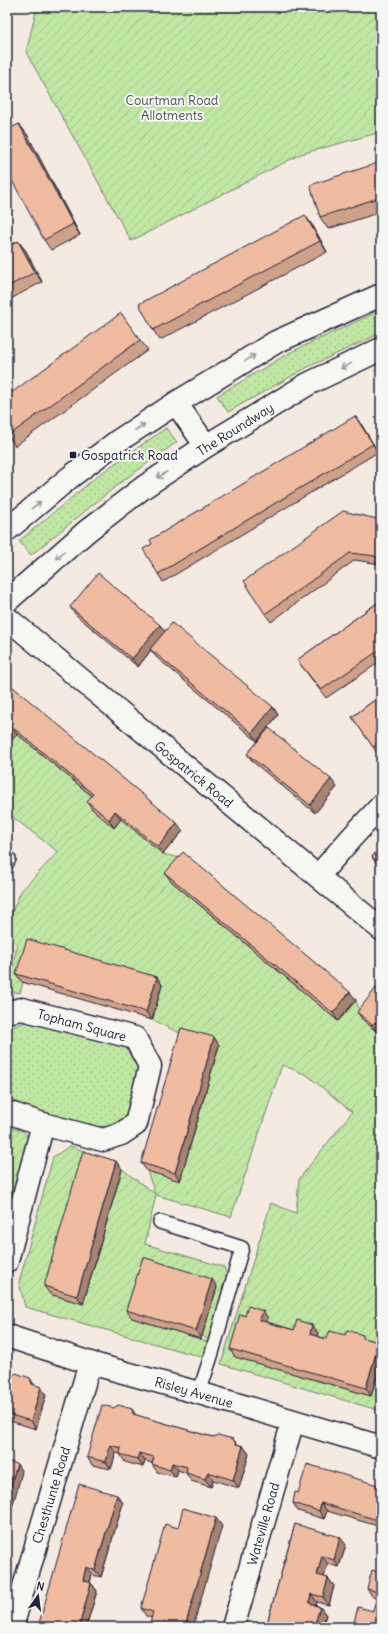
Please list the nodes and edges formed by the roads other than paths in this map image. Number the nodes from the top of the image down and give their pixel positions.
1 (381, 295) edge
2 (381, 349) edge
3 (176, 403) junction
4 (206, 446) junction
5 (7, 530) edge
6 (7, 601) edge
7 (7, 618) edge
8 (381, 806) edge
9 (318, 876) junction
10 (381, 929) edge
11 (7, 1010) edge
12 (7, 1112) edge
13 (43, 1124) junction
14 (160, 1222) dead end
15 (7, 1261) edge
16 (7, 1336) edge
17 (90, 1363) junction
18 (199, 1393) junction
19 (293, 1421) junction
20 (381, 1447) edge
21 (12, 1627) edge
22 (233, 1627) edge

3 -> 1 street
2 -> 4 street, The Roundway
3 - 4 street
5 -> 3 street
4 -> 6 street, The Roundway
7 - 9 street, Gospatrick Road
8 - 9 street
9 - 10 street, Gospatrick Road
11 - 13 street, Topham Square
12 - 13 street, Topham Square
13 - 15 street
14 - 18 lane
16 - 17 street, Risley Avenue
17 - 18 street, Risley Avenue
17 - 21 street, Chesthunte Road
18 - 19 street, Risley Avenue
19 - 20 street, Risley Avenue
19 - 22 street, Wateville Road

